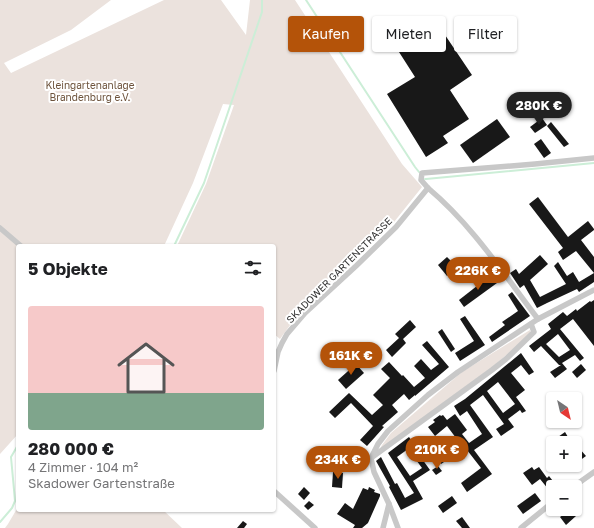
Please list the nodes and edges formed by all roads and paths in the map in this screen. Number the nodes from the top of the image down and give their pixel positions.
1 (594, 158) edge
2 (428, 188) junction
3 (0, 228) edge
4 (20, 244) edge
5 (594, 290) edge
6 (538, 319) junction
7 (531, 324) junction
8 (276, 362) edge
9 (371, 458) junction
10 (594, 472) edge
11 (582, 481) edge
12 (276, 493) edge
13 (389, 504) junction
14 (546, 508) edge
15 (314, 528) edge
16 (383, 528) edge
17 (398, 528) edge
18 (521, 528) edge

1 - 2 street
2 - 6 street
2 - 8 street, SKADOWER GARTENSTRASSE
3 - 4 street
5 - 6 street
6 - 7 street
7 - 9 street
7 - 9 street
9 - 13 street
10 - 11 street
12 - 15 street
13 - 16 street
13 - 17 street
14 - 18 street

